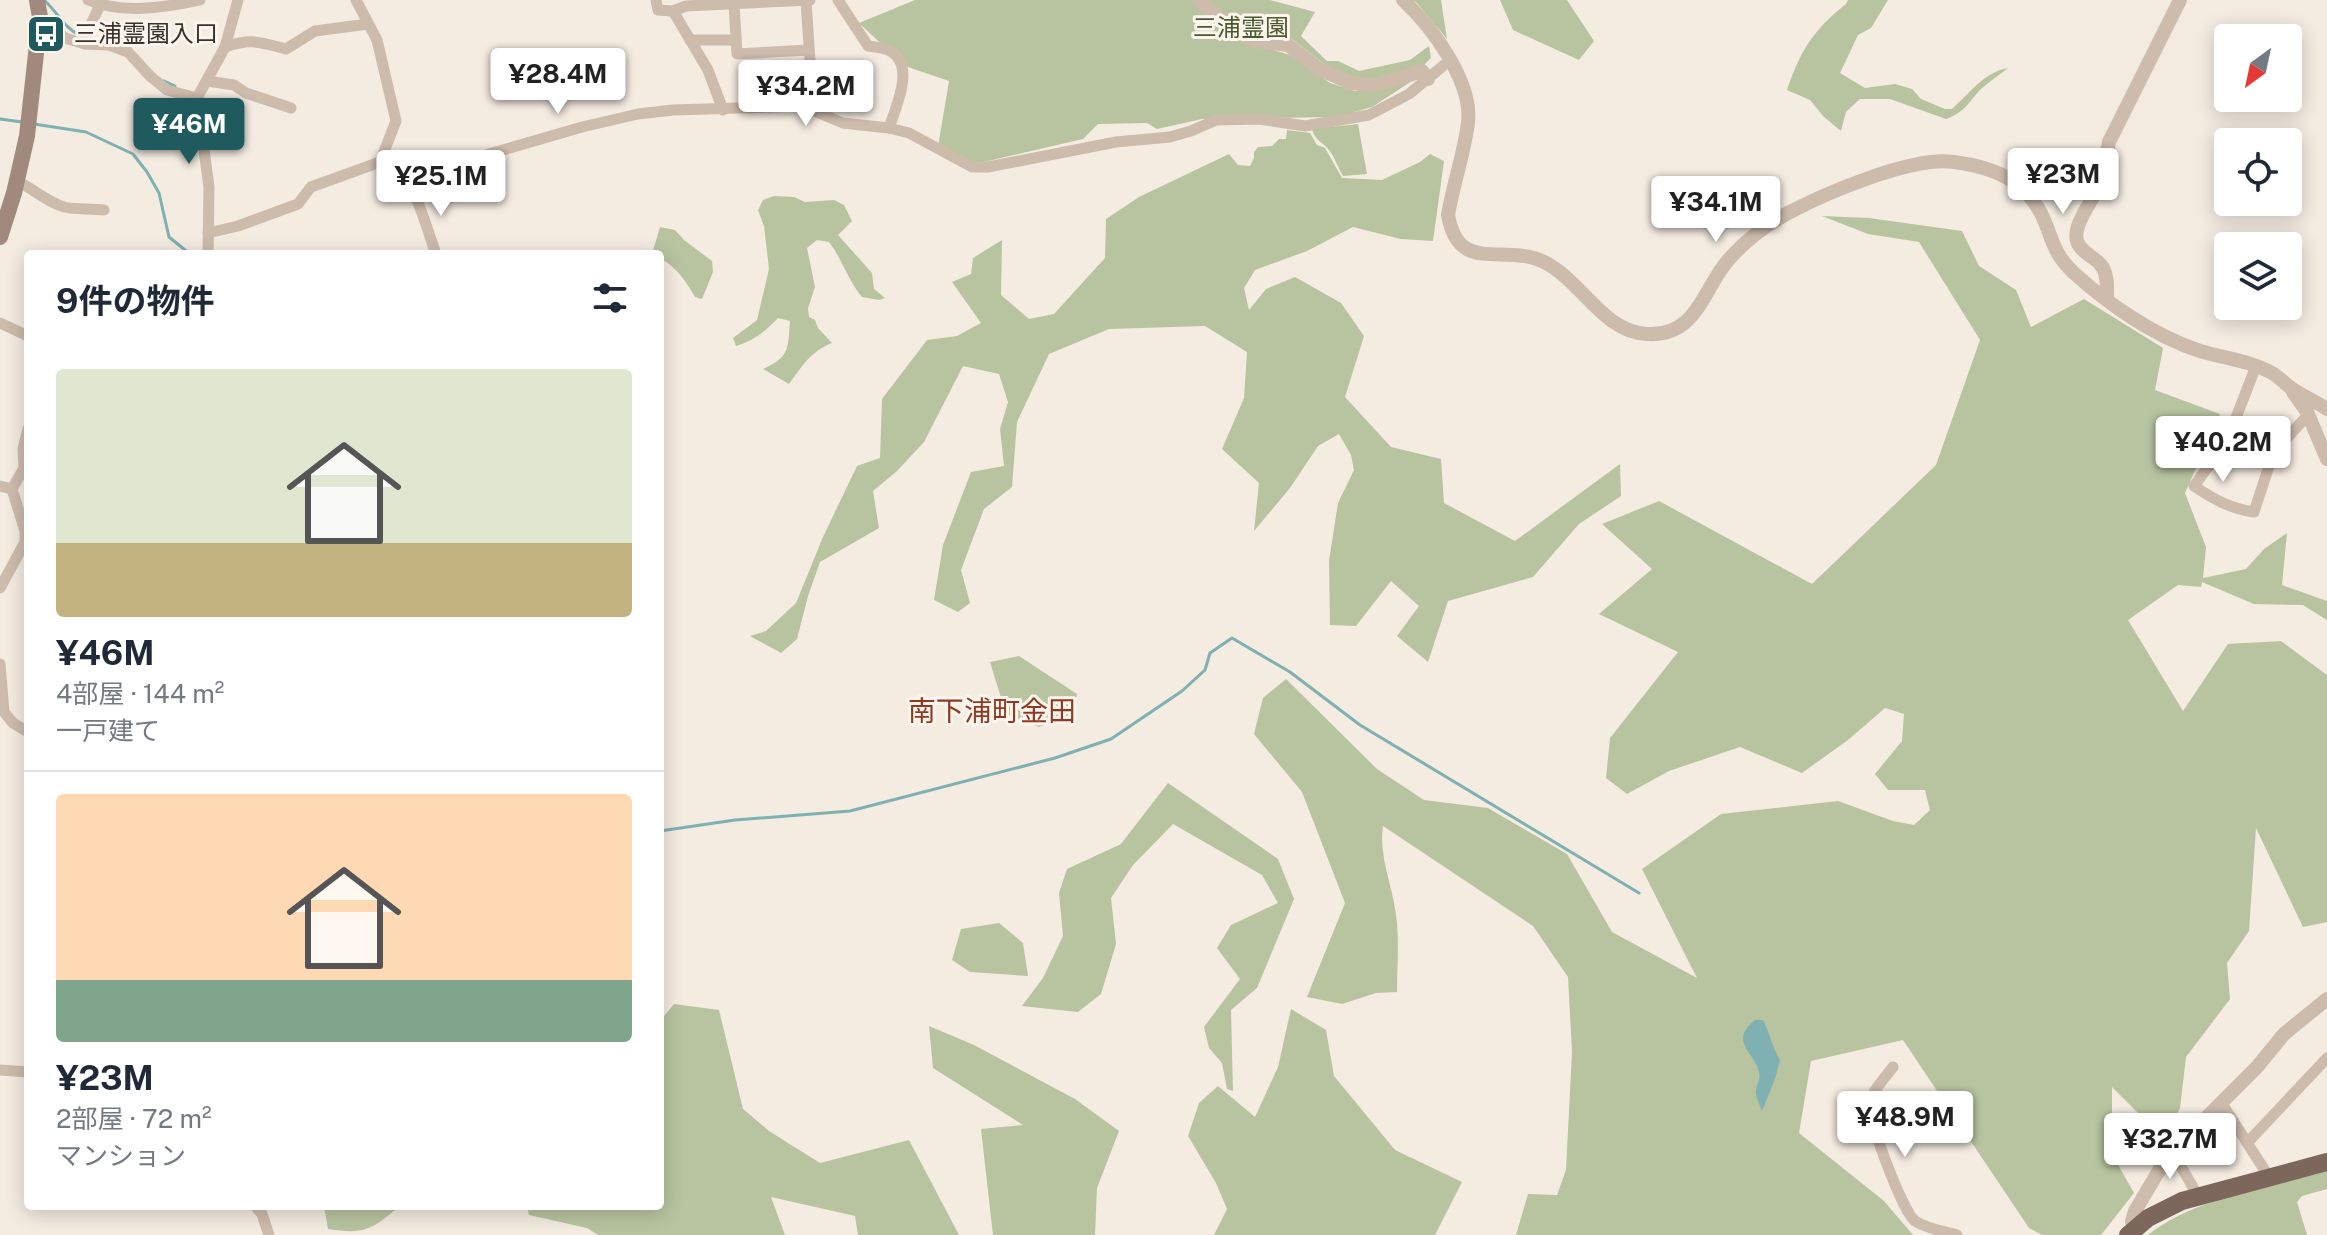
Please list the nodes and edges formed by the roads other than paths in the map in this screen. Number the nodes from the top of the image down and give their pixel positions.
1 (37, 0) edge
2 (88, 0) edge
3 (200, 0) edge
4 (238, 0) edge
5 (356, 0) edge
6 (656, 0) edge
7 (808, 0) edge
8 (838, 0) edge
9 (1198, 0) edge
10 (1403, 0) edge
11 (2180, 0) edge
12 (734, 4) junction
13 (100, 5) junction
14 (673, 11) junction
15 (40, 17) junction
16 (368, 24) junction
17 (690, 40) junction
18 (736, 40) junction
19 (85, 44) junction
20 (225, 47) junction
21 (809, 50) junction
22 (1449, 61) junction
23 (1428, 79) junction
24 (207, 81) junction
25 (812, 91) dead end
26 (197, 98) junction
27 (291, 108) dead end
28 (723, 110) junction
29 (889, 128) junction
30 (384, 157) junction
31 (17, 181) junction
32 (413, 194) junction
33 (104, 210) dead end
34 (208, 233) junction
35 (0, 237) edge
36 (208, 250) edge
37 (434, 250) edge
38 (2107, 298) junction
39 (0, 323) edge
40 (24, 334) edge
41 (2256, 366) junction
42 (2291, 388) junction
43 (2327, 409) edge
44 (2308, 415) junction
45 (24, 445) edge
46 (2327, 459) edge
47 (24, 468) edge
48 (24, 468) edge
49 (6, 487) edge
50 (24, 529) edge
51 (24, 544) edge
52 (0, 588) edge
53 (0, 664) edge
54 (24, 730) edge
55 (2327, 999) edge
56 (2327, 1058) edge
57 (1893, 1067) dead end
58 (0, 1070) edge
59 (24, 1072) edge
60 (2221, 1102) junction
61 (2247, 1143) junction
62 (2172, 1151) junction
63 (2327, 1162) edge
64 (2269, 1177) junction
65 (2198, 1196) junction
66 (258, 1210) edge
67 (2131, 1232) edge
68 (269, 1235) edge
69 (1957, 1235) edge

1 - 15 main road
2 - 13 street
3 - 13 street
4 - 20 street
5 - 16 street
6 - 14 street
7 - 12 street
7 - 21 street
8 - 29 street
9 - 23 street
10 - 22 street
11 - 38 street
12 - 14 street
12 - 18 street
13 - 19 street
14 - 17 street
15 - 19 street
15 - 31 main road
16 - 20 street
16 - 30 street
17 - 18 street
17 - 28 street
18 - 21 street
19 - 26 street
20 - 24 street
21 - 25 street
22 - 23 street
22 - 38 street
23 - 29 street
24 - 26 street
24 - 27 street
26 - 34 street
28 - 29 street
28 - 32 street
30 - 32 street
30 - 34 street
31 - 33 street
31 - 35 main road
32 - 37 street
34 - 36 street
38 - 41 street
39 - 40 street
41 - 42 street
41 - 44 street
42 - 43 street
42 - 44 street
44 - 46 street
45 - 48 street
47 - 49 street
49 - 50 street
51 - 52 street
53 - 54 street
55 - 60 street
56 - 61 street
57 - 69 street
58 - 59 street
60 - 61 street
60 - 62 street
61 - 64 street
62 - 65 street
62 - 67 street
63 - 64 main road
64 - 65 main road
65 - 67 main road
66 - 68 street

